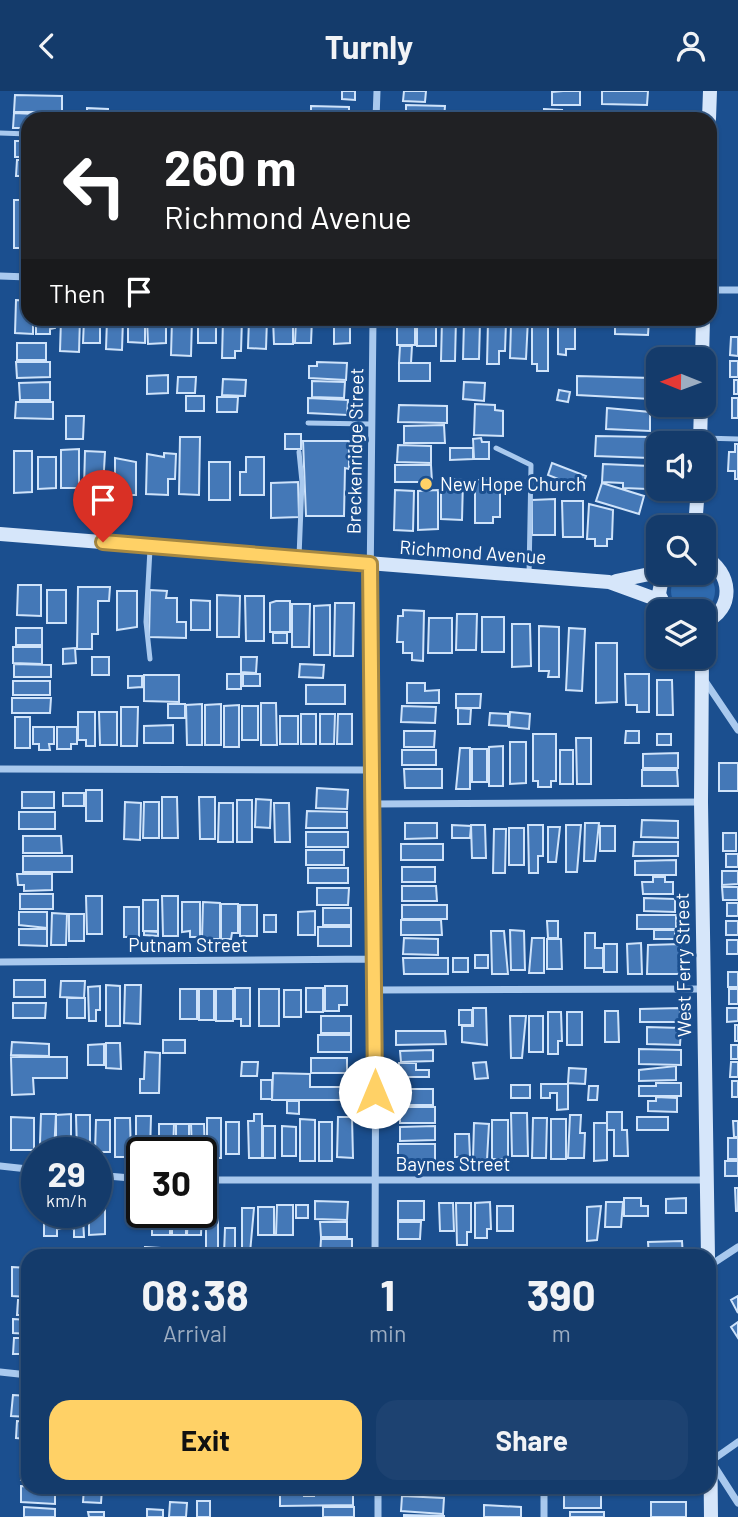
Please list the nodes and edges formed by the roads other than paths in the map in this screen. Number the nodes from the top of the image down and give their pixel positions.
1 (377, 91) edge
2 (710, 91) edge
3 (376, 112) edge
4 (709, 112) edge
5 (0, 133) edge
6 (21, 134) edge
7 (0, 277) edge
8 (21, 277) edge
9 (717, 290) edge
10 (738, 290) edge
11 (373, 326) edge
12 (703, 326) edge
13 (702, 347) edge
14 (308, 423) dead end
15 (370, 423) junction
16 (738, 439) edge
17 (716, 440) edge
18 (496, 448) dead end
19 (299, 452) dead end
20 (0, 534) edge
21 (150, 546) junction
22 (299, 557) junction
23 (370, 564) junction
24 (716, 567) edge
25 (722, 572) junction
26 (646, 575) edge
27 (529, 576) junction
28 (738, 579) edge
29 (609, 582) junction
30 (738, 597) edge
31 (648, 599) edge
32 (722, 608) junction
33 (716, 613) edge
34 (150, 659) dead end
35 (700, 669) edge
36 (700, 673) junction
37 (738, 730) edge
38 (0, 769) edge
39 (373, 770) junction
40 (701, 801) junction
41 (373, 803) junction
42 (376, 959) junction
43 (0, 963) edge
44 (702, 989) junction
45 (376, 990) junction
46 (0, 1166) edge
47 (21, 1168) edge
48 (217, 1180) edge
49 (374, 1180) junction
50 (705, 1180) junction
51 (738, 1247) edge
52 (375, 1249) edge
53 (708, 1249) edge
54 (716, 1261) edge
55 (0, 1372) edge
56 (21, 1374) edge
57 (738, 1442) edge
58 (716, 1457) edge
59 (716, 1469) edge
60 (378, 1494) edge
61 (544, 1494) edge
62 (711, 1494) edge
63 (738, 1503) edge
64 (378, 1517) edge
65 (544, 1517) edge
66 (711, 1517) edge

1 - 3 street
2 - 4 street
5 - 6 lane
7 - 8 street
9 - 10 street
11 - 15 street, Breckenridge Street
12 - 13 street
14 - 15 lane
15 - 23 street, Breckenridge Street
16 - 17 lane
18 - 27 lane
19 - 22 lane
20 - 21 street, Richmond Avenue
21 - 22 street, Richmond Avenue
21 - 34 lane
22 - 23 street, Richmond Avenue
23 - 27 street, Richmond Avenue
23 - 39 street, Breckenridge Street
24 - 25 street
25 - 28 street
25 - 32 street
26 - 29 street, Richmond Avenue
27 - 29 street, Richmond Avenue
29 - 31 street, Richmond Avenue
30 - 32 street
32 - 33 street
35 - 36 street, West Ferry Street
36 - 37 street
36 - 40 street, West Ferry Street
38 - 39 street
39 - 41 street, Breckenridge Street
40 - 41 street
40 - 44 street, West Ferry Street
41 - 42 street, Breckenridge Street
42 - 43 street, Putnam Street
42 - 45 street, Breckenridge Street
44 - 45 street
44 - 50 street, West Ferry Street
45 - 49 street, Breckenridge Street
46 - 47 street
48 - 49 street, Baynes Street
49 - 50 street, Baynes Street
49 - 52 street, Breckenridge Street
50 - 53 street, West Ferry Street
51 - 54 street
55 - 56 street
57 - 58 street
59 - 63 street
60 - 64 street
61 - 65 street
62 - 66 street

